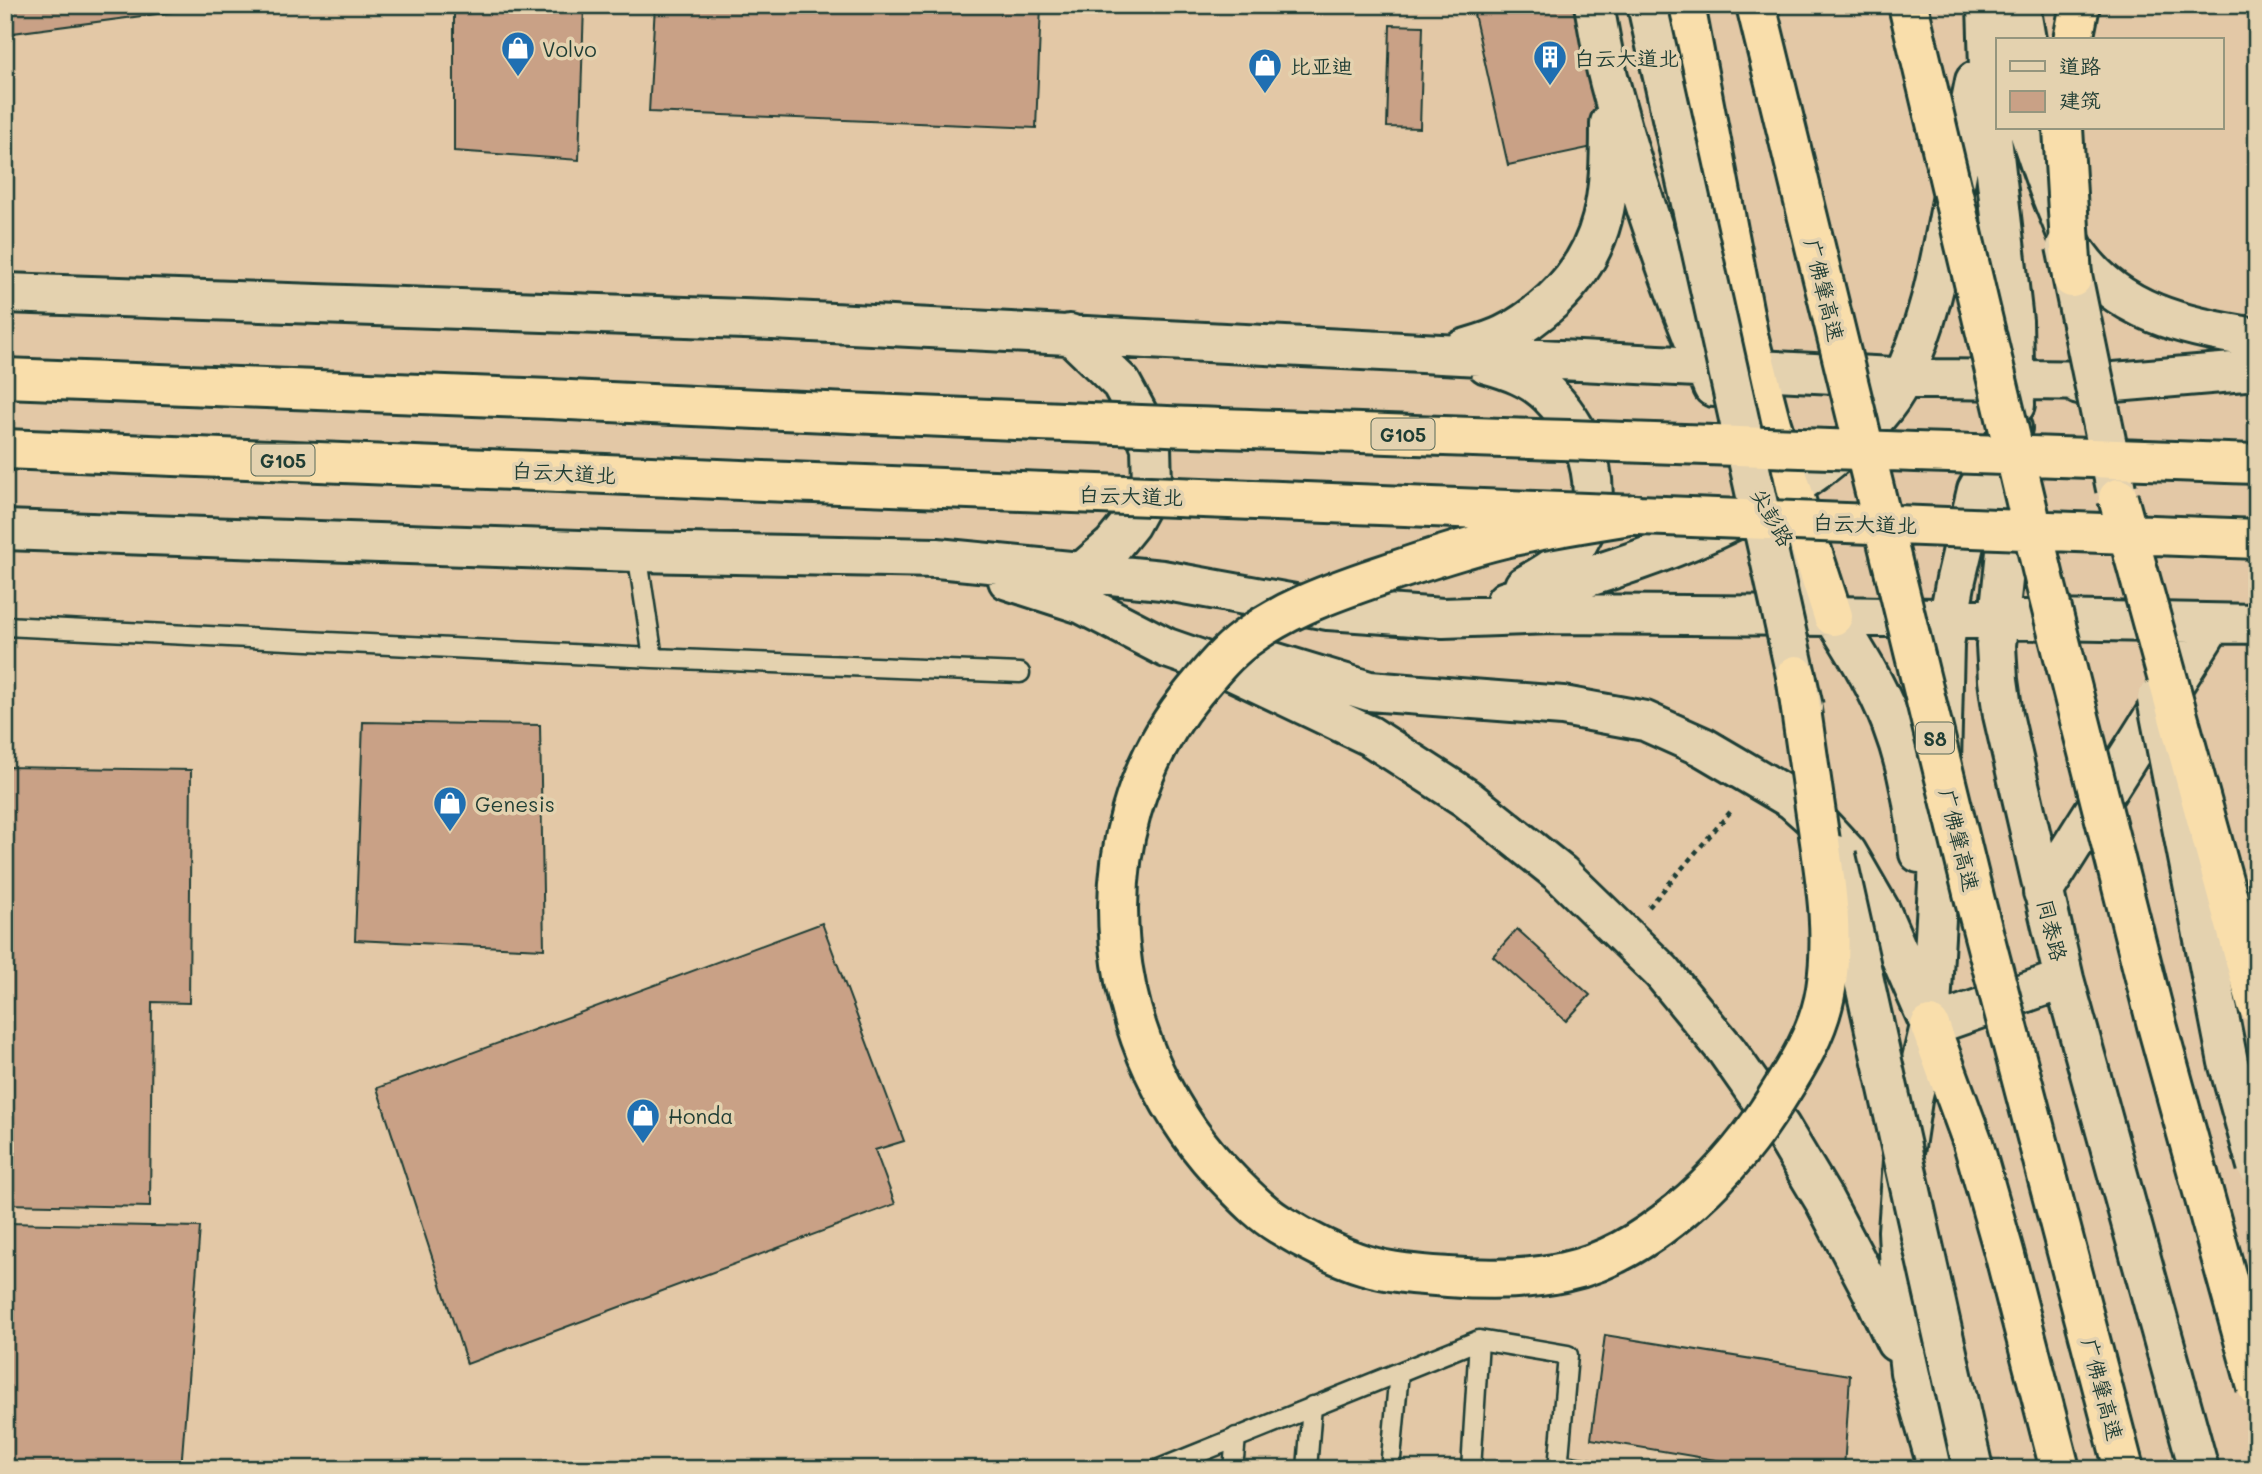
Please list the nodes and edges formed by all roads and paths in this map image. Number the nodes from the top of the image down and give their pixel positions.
1 (1594, 5) edge
2 (1647, 5) edge
3 (1685, 5) edge
4 (1756, 5) edge
5 (1908, 5) edge
6 (2080, 5) edge
7 (1999, 16) edge
8 (1998, 38) edge
9 (2024, 38) edge
10 (2073, 38) edge
11 (1996, 64) edge
12 (1609, 82) junction
13 (2029, 130) edge
14 (2043, 130) edge
15 (2063, 130) edge
16 (2072, 278) junction
17 (5, 293) edge
18 (1070, 334) junction
19 (2257, 338) edge
20 (1451, 354) junction
21 (2257, 370) edge
22 (5, 378) edge
23 (2015, 380) junction
24 (2104, 381) junction
25 (2014, 426) junction
26 (5, 449) edge
27 (2257, 464) edge
28 (2118, 498) junction
29 (1635, 514) junction
30 (5, 530) edge
31 (2257, 539) edge
32 (637, 552) junction
33 (1082, 588) junction
34 (1833, 616) junction
35 (1443, 618) junction
36 (1948, 619) junction
37 (2000, 619) junction
38 (2212, 624) junction
39 (2257, 624) edge
40 (5, 626) edge
41 (653, 658) junction
42 (1020, 673) dead end
43 (1796, 675) junction
44 (1731, 811) dead end
45 (2043, 892) junction
46 (1646, 911) dead end
47 (2064, 979) junction
48 (2257, 1004) edge
49 (1930, 1026) junction
50 (2257, 1166) edge
51 (1479, 1340) junction
52 (1399, 1372) junction
53 (1910, 1372) junction
54 (2257, 1387) edge
55 (1312, 1406) junction
56 (1236, 1437) junction
57 (1559, 1466) edge
58 (1159, 1469) edge
59 (1233, 1469) edge
60 (1307, 1469) edge
61 (1390, 1469) edge
62 (1471, 1469) edge
63 (1589, 1469) edge
64 (1938, 1469) edge
65 (1973, 1469) edge
66 (2060, 1469) edge
67 (2124, 1469) edge
68 (2199, 1469) edge

1 - 12 street, 尖彭路
2 - 43 street, bridge
3 - 34 highway
4 - 67 highway, 广佛肇高速 / S8, bridge
5 - 54 highway, bridge
6 - 10 highway
7 - 8 street
7 - 9 street
7 - 35 street
11 - 23 street
12 - 20 street
12 - 34 street, 尖彭路
13 - 19 street
14 - 16 street, bridge
15 - 16 highway, bridge
16 - 28 street, bridge
17 - 18 street
18 - 20 street
18 - 33 street
20 - 23 street
20 - 35 street
21 - 24 street
22 - 27 highway, G105, bridge
23 - 24 street
23 - 25 street, 同泰路
24 - 25 street
25 - 36 street
25 - 37 street, 同泰路
26 - 29 highway, 白云大道北 / G105, bridge
28 - 48 highway, bridge
28 - 50 street, bridge
29 - 31 highway, 白云大道北 / G105, bridge
29 - 43 highway, bridge
30 - 32 street
32 - 33 street
32 - 41 lane
33 - 35 street
33 - 49 street
33 - 53 street
34 - 35 street
34 - 36 street
34 - 49 street, 尖彭路
36 - 37 street
36 - 49 street
37 - 38 street
37 - 45 street, 同泰路
38 - 39 street
38 - 45 street
40 - 41 lane
41 - 42 lane
43 - 65 street, bridge
44 - 46 path
45 - 47 street, 同泰路
47 - 49 street
47 - 68 street, 同泰路
49 - 53 street
49 - 66 highway
51 - 52 lane
51 - 57 lane
51 - 62 lane
52 - 55 lane
52 - 61 lane
53 - 64 street
55 - 56 lane
55 - 60 lane
56 - 58 lane
56 - 59 lane
57 - 63 lane

